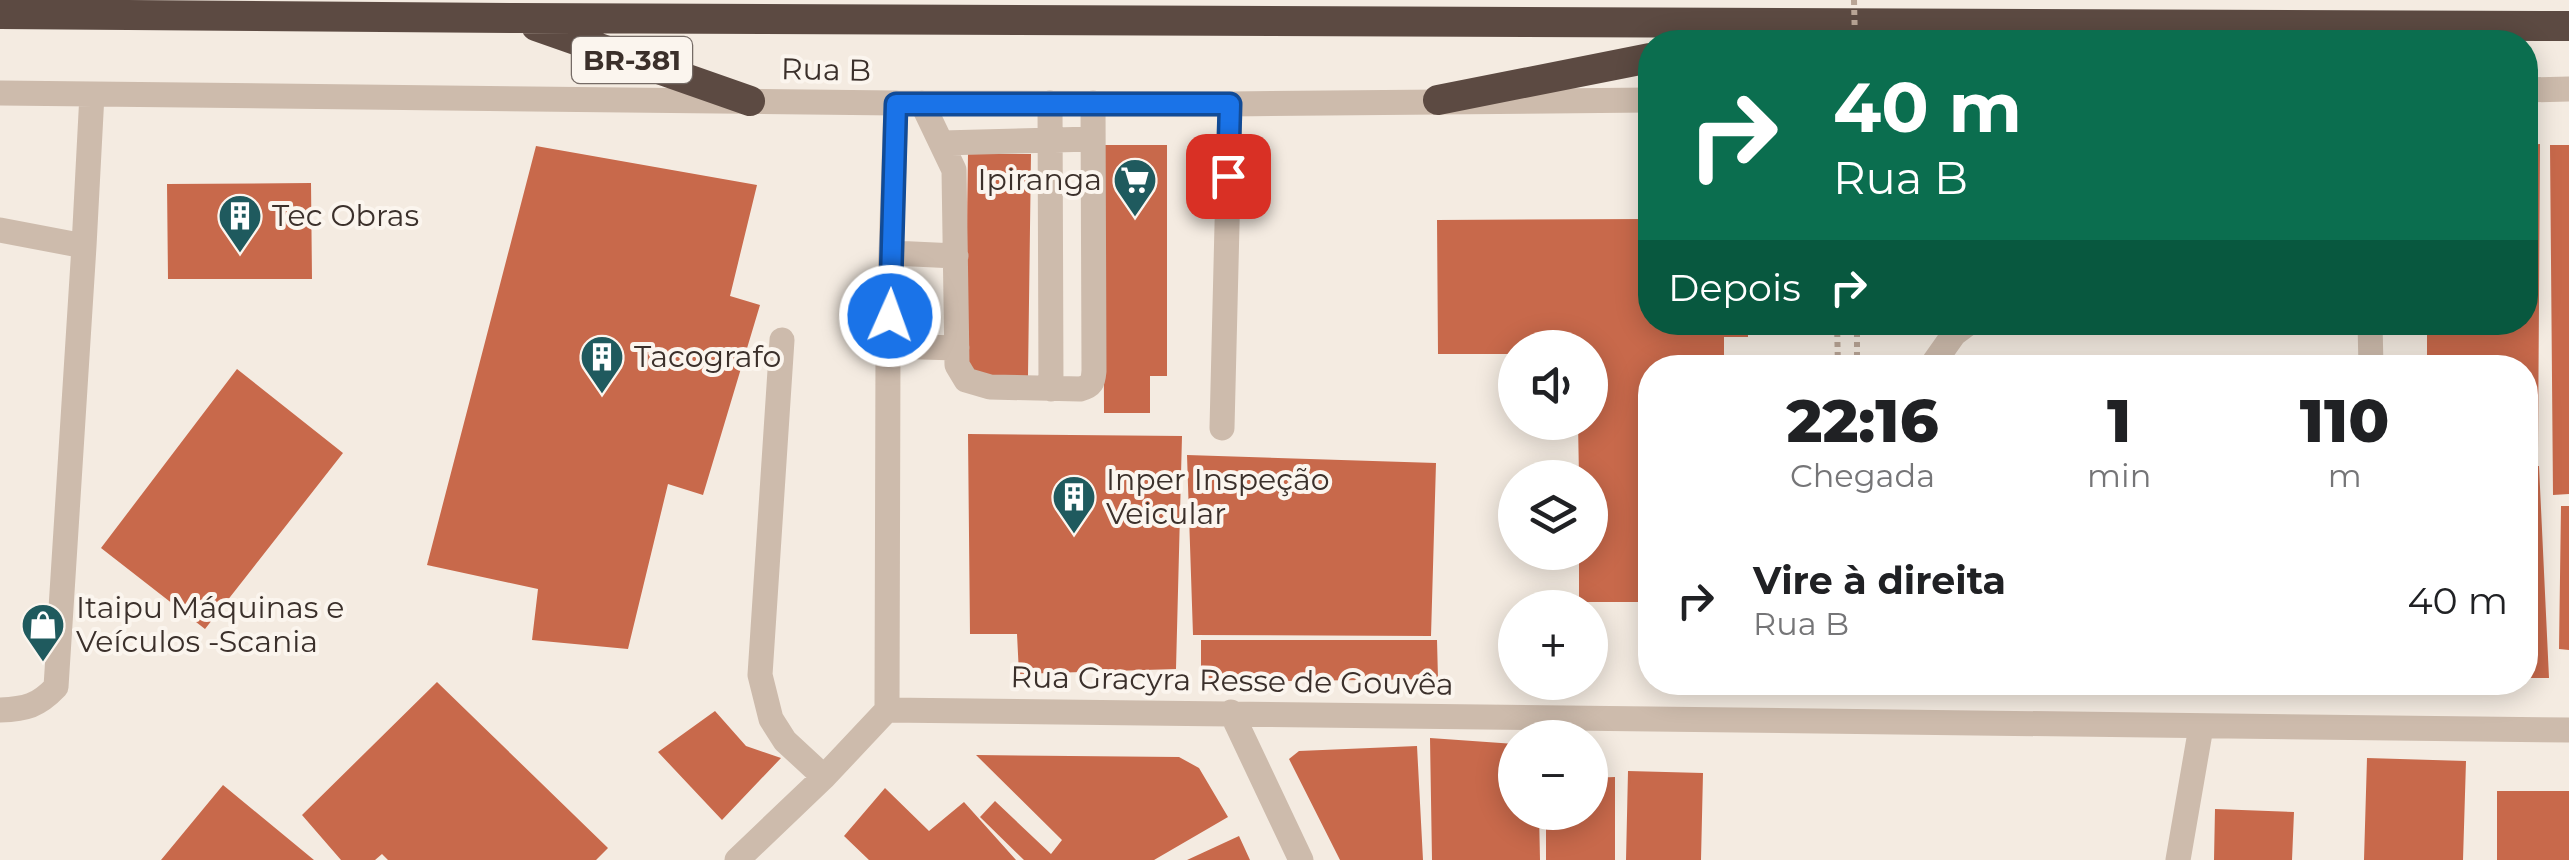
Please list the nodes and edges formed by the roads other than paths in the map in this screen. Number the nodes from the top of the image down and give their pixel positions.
1 (0, 14) edge
2 (514, 18) junction
3 (1819, 24) junction
4 (2569, 26) edge
5 (1788, 30) edge
6 (1638, 60) edge
7 (2569, 89) edge
8 (2538, 90) edge
9 (0, 94) edge
10 (92, 94) junction
11 (1438, 100) junction
12 (1638, 100) edge
13 (750, 101) junction
14 (909, 104) junction
15 (1050, 104) junction
16 (1092, 104) junction
17 (1230, 104) junction
18 (1092, 139) junction
19 (1050, 140) junction
20 (942, 143) junction
21 (0, 230) edge
22 (84, 246) junction
23 (892, 254) junction
24 (956, 256) junction
25 (782, 340) dead end
26 (888, 346) junction
27 (957, 348) junction
28 (1052, 389) junction
29 (1222, 428) dead end
30 (0, 710) edge
31 (887, 710) junction
32 (1231, 712) junction
33 (2201, 726) junction
34 (2569, 730) edge
35 (824, 777) junction
36 (737, 860) edge
37 (1301, 860) edge
38 (2178, 860) edge

1 - 2 highway, BR-381
2 - 3 highway, BR-381
2 - 13 highway, BR-381
3 - 4 highway, BR-381
3 - 5 highway
6 - 11 highway
7 - 8 street
9 - 10 street, Rua B
10 - 13 street, Rua B
10 - 22 street
11 - 12 street, Rua B
11 - 17 street, Rua B
13 - 14 street, Rua B
14 - 15 street, Rua B
14 - 20 street
14 - 23 street
15 - 16 street, Rua B
15 - 19 street
16 - 17 street, Rua B
16 - 18 street
17 - 29 street
18 - 19 street
18 - 28 street
19 - 20 street
19 - 28 street
20 - 24 street
21 - 22 street
22 - 30 street
23 - 24 street
23 - 26 street
24 - 27 street
25 - 35 street
26 - 27 street
26 - 31 street
27 - 28 street
31 - 32 street, Rua Gracyra Resse de Gouvêa
31 - 35 street
32 - 33 street, Rua Gracyra Resse de Gouvêa
32 - 37 street
33 - 34 street, Rua Gracyra Resse de Gouvêa
33 - 38 street
35 - 36 street

